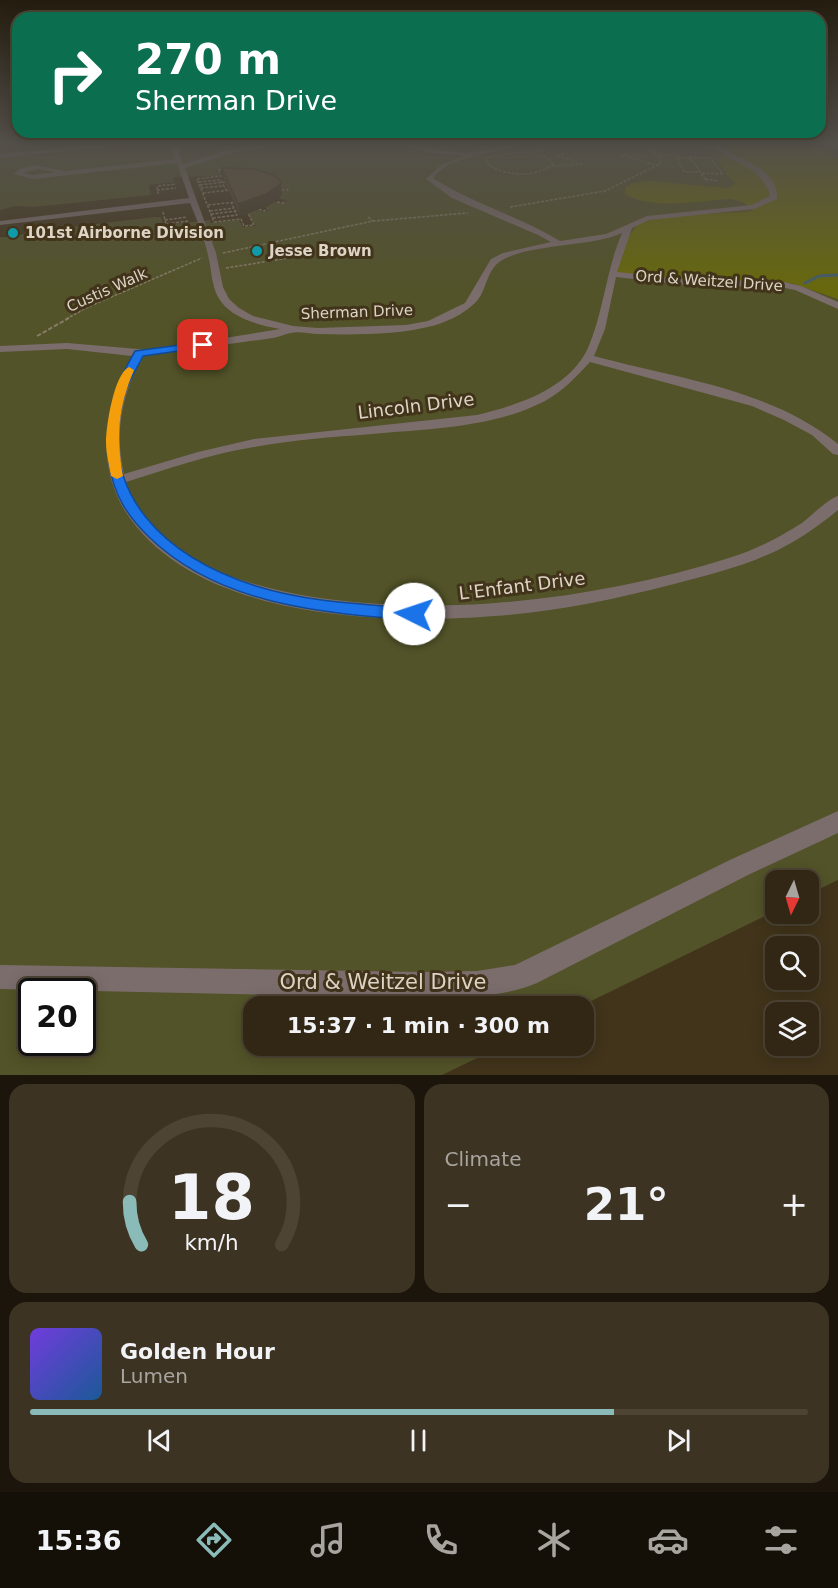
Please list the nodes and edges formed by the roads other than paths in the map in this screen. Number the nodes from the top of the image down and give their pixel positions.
1 (194, 193) edge
2 (450, 193) edge
3 (774, 193) edge
4 (196, 197) junction
5 (0, 223) edge
6 (628, 227) junction
7 (590, 238) junction
8 (559, 244) junction
9 (621, 245) junction
10 (612, 274) junction
11 (838, 306) edge
12 (292, 329) junction
13 (0, 350) edge
14 (139, 353) junction
15 (587, 358) junction
16 (838, 451) edge
17 (118, 480) junction
18 (838, 501) edge
19 (838, 822) edge
20 (0, 977) edge

1 - 4 street
2 - 8 street
3 - 6 street, Sherman Drive
4 - 5 street
4 - 12 street
6 - 7 street, Sherman Drive
6 - 9 street, Lincoln Drive
7 - 8 street, Sherman Drive
7 - 9 street
8 - 12 street, Sherman Drive
9 - 10 street, Lincoln Drive
10 - 11 street, Ord & Weitzel Drive
10 - 15 street, Lincoln Drive
12 - 14 street, Sherman Drive
13 - 14 street
14 - 17 street, L'Enfant Drive
15 - 16 street
15 - 17 street, Lincoln Drive
17 - 18 street, L'Enfant Drive
19 - 20 street, Ord & Weitzel Drive

